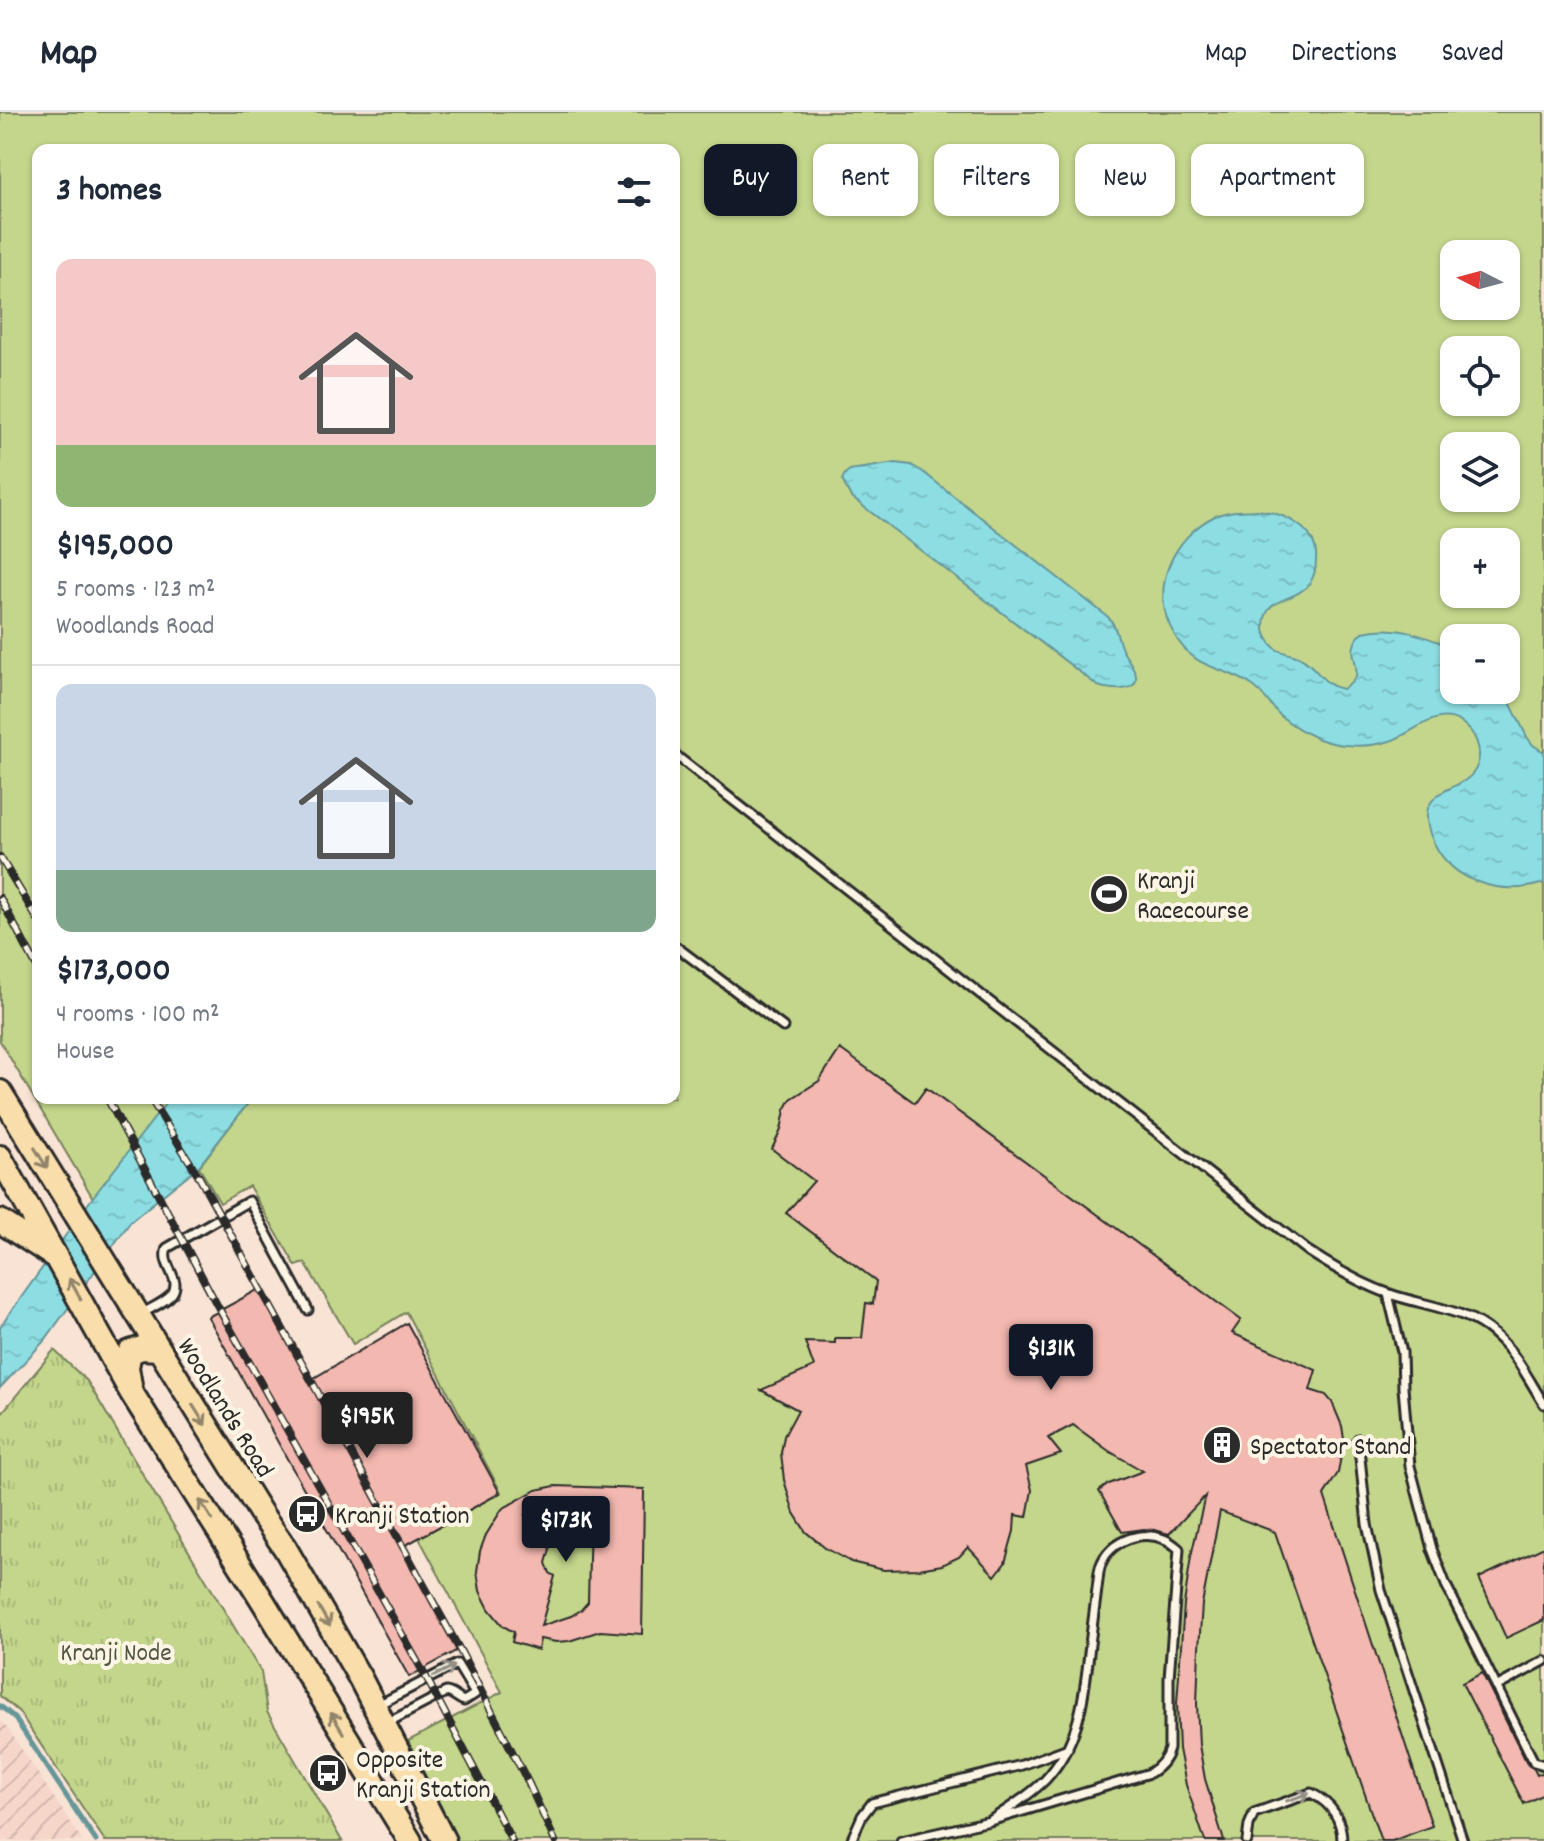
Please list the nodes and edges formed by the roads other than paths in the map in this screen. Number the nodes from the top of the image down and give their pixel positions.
1 (680, 759) edge
2 (680, 950) edge
3 (783, 1027) dead end
4 (0, 1092) edge
5 (0, 1157) edge
6 (0, 1221) edge
7 (58, 1259) junction
8 (1388, 1294) junction
9 (308, 1310) dead end
10 (138, 1316) junction
11 (158, 1349) junction
12 (131, 1392) junction
13 (1544, 1404) edge
14 (1358, 1439) dead end
15 (1544, 1661) edge
16 (1496, 1687) junction
17 (379, 1716) junction
18 (1068, 1748) junction
19 (1544, 1765) edge
20 (990, 1821) junction
21 (410, 1841) edge
22 (444, 1841) edge
23 (851, 1841) edge
24 (901, 1841) edge
25 (1247, 1841) edge
26 (1342, 1841) edge
27 (1463, 1841) edge

1 - 8 lane
2 - 3 lane
4 -> 10 main road, Woodlands Road
5 - 7 main road
6 - 7 main road
12 -> 7 main road
8 - 13 lane
8 - 16 lane
9 - 10 lane
10 - 11 main road, Woodlands Road
11 - 12 main road
11 -> 17 main road, Woodlands Road
21 -> 12 main road
14 - 27 lane
15 - 16 lane
16 - 19 lane
17 -> 17 lane
17 - 22 main road, Woodlands Road
18 - 20 lane
18 - 20 lane
18 - 23 lane
20 - 24 lane
25 -> 26 lane

